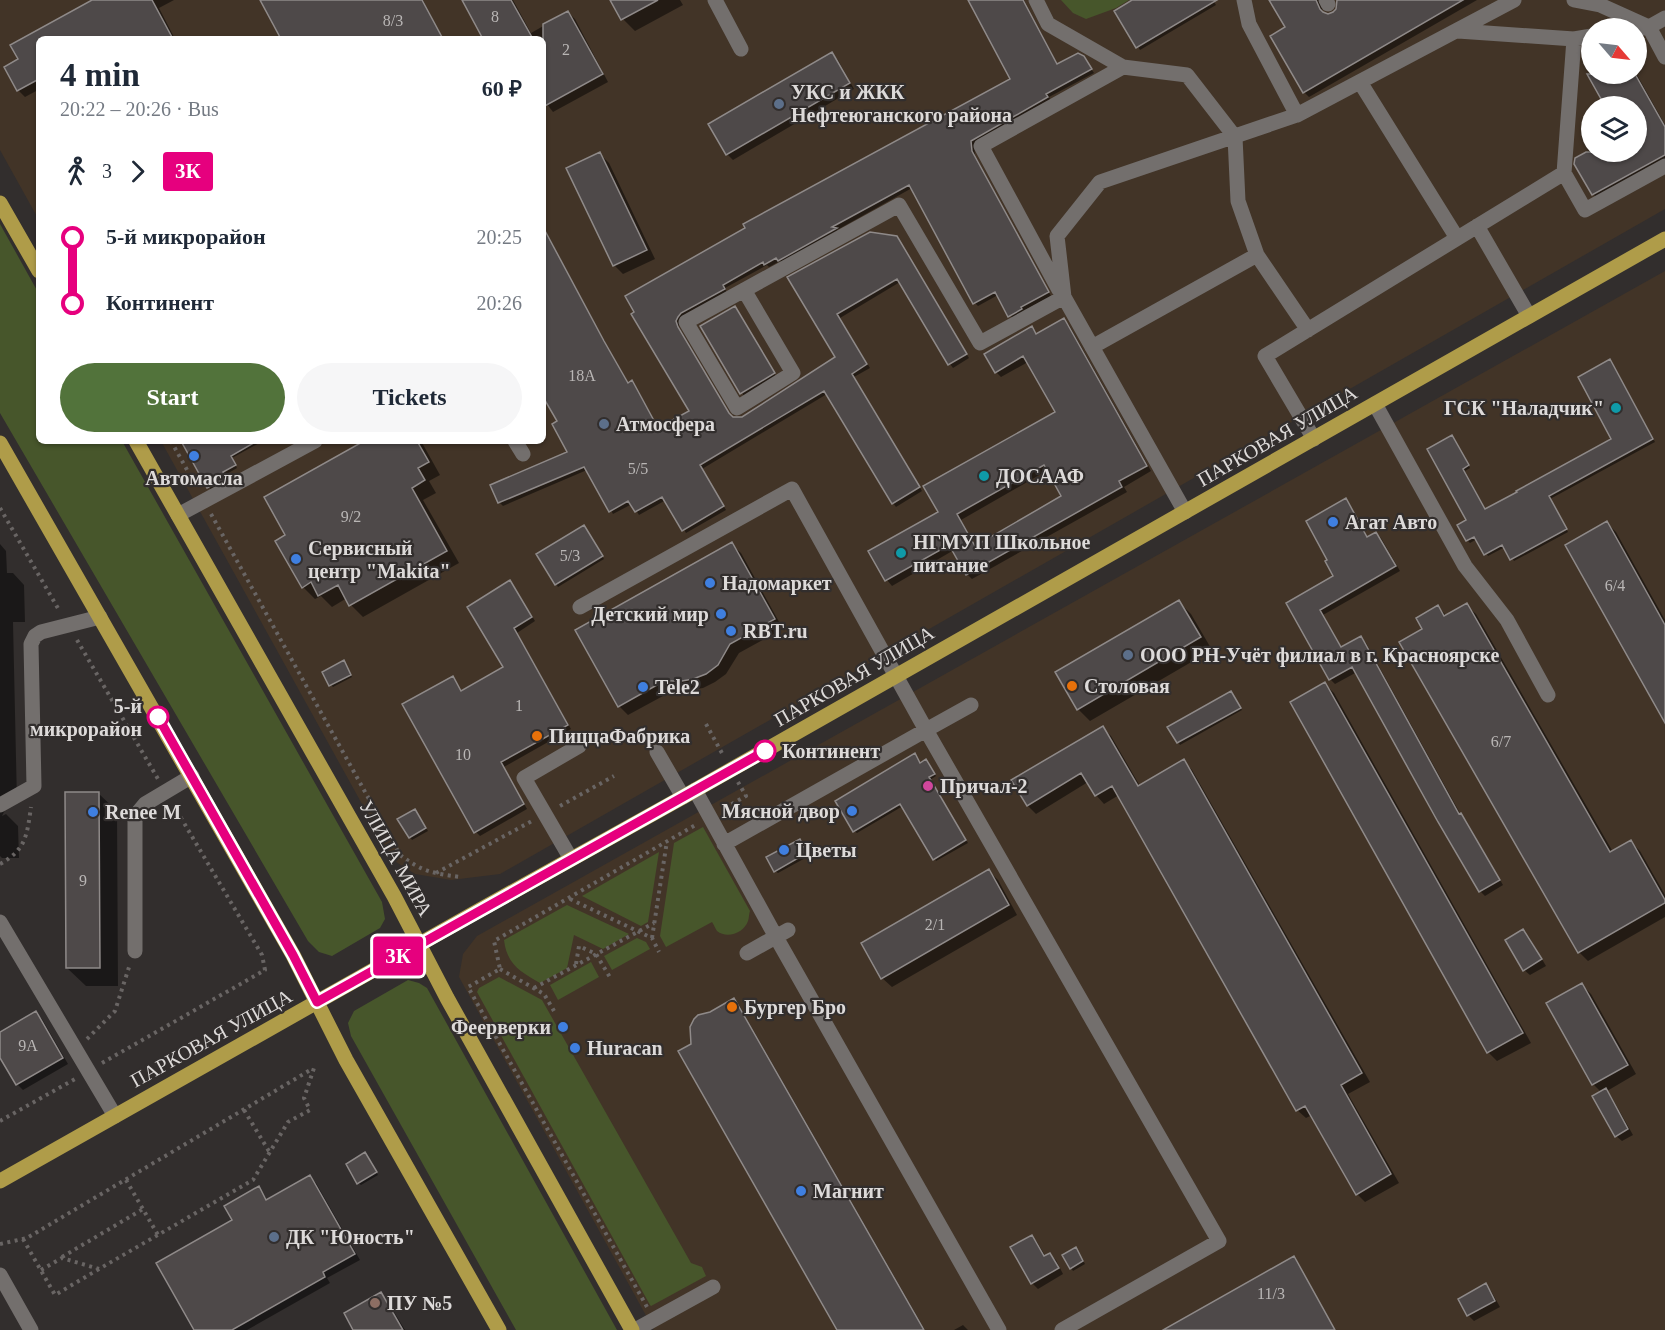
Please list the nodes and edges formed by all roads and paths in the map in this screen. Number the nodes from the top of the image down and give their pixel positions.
1 (715, 0) edge
2 (1036, 0) edge
3 (1244, 0) edge
4 (1514, 0) edge
5 (1574, 0) edge
6 (1624, 18) edge
7 (1665, 18) edge
8 (1647, 26) edge
9 (1457, 31) junction
10 (1647, 33) edge
11 (1581, 38) edge
12 (1574, 39) junction
13 (741, 49) dead end
14 (1665, 57) edge
15 (1123, 67) junction
16 (1360, 82) junction
17 (1298, 115) junction
18 (1235, 136) junction
19 (1665, 166) edge
20 (1564, 173) junction
21 (0, 203) edge
22 (1477, 226) junction
23 (1457, 238) junction
24 (1665, 239) edge
25 (1257, 255) junction
26 (36, 266) edge
27 (744, 290) junction
28 (1064, 297) junction
29 (1529, 316) junction
30 (1308, 330) junction
31 (1092, 347) junction
32 (1375, 404) junction
33 (1314, 439) junction
34 (0, 443) edge
35 (138, 444) edge
36 (173, 444) edge
37 (309, 444) edge
38 (204, 501) junction
39 (0, 508) edge
40 (1185, 512) junction
41 (178, 515) junction
42 (580, 607) dead end
43 (100, 617) junction
44 (68, 625) junction
45 (896, 676) junction
46 (1548, 695) dead end
47 (971, 705) dead end
48 (706, 724) dead end
49 (926, 730) junction
50 (579, 746) dead end
51 (657, 752) dead end
52 (731, 770) junction
53 (192, 776) junction
54 (614, 776) dead end
55 (34, 786) junction
56 (165, 792) junction
57 (689, 794) junction
58 (0, 805) edge
59 (544, 814) junction
60 (709, 817) junction
61 (668, 840) junction
62 (724, 844) junction
63 (571, 860) junction
64 (0, 864) edge
65 (434, 874) junction
66 (460, 877) dead end
67 (569, 899) junction
68 (0, 922) edge
69 (654, 922) junction
70 (638, 931) junction
71 (782, 933) junction
72 (652, 938) junction
73 (419, 945) junction
74 (135, 951) joint
75 (659, 952) dead end
76 (747, 953) dead end
77 (596, 954) junction
78 (576, 965) junction
79 (500, 969) junction
80 (611, 979) dead end
81 (534, 988) junction
82 (317, 1002) junction
83 (554, 1011) dead end
84 (77, 1051) junction
85 (88, 1071) junction
86 (244, 1110) junction
87 (115, 1116) junction
88 (0, 1121) edge
89 (270, 1153) junction
90 (126, 1180) junction
91 (0, 1181) edge
92 (143, 1209) junction
93 (158, 1235) junction
94 (23, 1239) junction
95 (0, 1244) edge
96 (62, 1258) junction
97 (99, 1269) junction
98 (41, 1270) junction
99 (0, 1276) edge
100 (713, 1287) dead end
101 (654, 1320) junction
102 (31, 1330) edge
103 (499, 1330) edge
104 (634, 1330) edge
105 (999, 1330) edge
106 (1062, 1330) edge

1 - 13 lane
2 - 15 lane
3 - 17 lane
4 - 9 lane
5 - 6 lane
7 - 8 lane
9 - 12 lane
9 - 16 lane
10 - 14 lane
11 - 12 lane
12 - 20 lane
15 - 18 lane
15 - 28 lane
16 - 17 lane
16 - 23 lane
17 - 18 lane
18 - 25 lane
18 - 28 lane
19 - 20 lane
20 - 22 lane
21 - 26 main road
22 - 23 lane
22 - 29 lane
23 - 30 lane
24 - 29 main road, ПАРКОВАЯ УЛИЦА
25 - 30 lane
25 - 31 lane
27 - 27 lane
27 - 28 lane
28 - 31 lane
29 - 32 main road, ПАРКОВАЯ УЛИЦА
30 - 33 lane
31 - 40 lane
32 - 33 main road, ПАРКОВАЯ УЛИЦА
32 - 46 lane
33 - 40 main road, ПАРКОВАЯ УЛИЦА
34 - 43 main road
35 - 41 main road, УЛИЦА МИРА
36 - 38 path
37 - 38 lane
38 - 41 lane
38 - 65 path
39 - 44 path
40 - 45 main road, ПАРКОВАЯ УЛИЦА
41 - 73 main road, УЛИЦА МИРА
42 - 45 lane
43 - 44 lane
43 - 53 main road
44 - 55 lane
44 - 56 path
45 - 49 lane
45 - 52 main road, ПАРКОВАЯ УЛИЦА
47 - 49 lane
48 - 52 path
49 - 62 lane
49 - 106 lane
50 - 59 lane
51 - 57 lane
52 - 57 main road, ПАРКОВАЯ УЛИЦА
52 - 60 path
53 - 56 lane
53 - 82 main road
54 - 59 path
55 - 58 lane
55 - 64 path
56 - 74 lane
56 - 85 path
57 - 60 lane
57 - 63 main road, ПАРКОВАЯ УЛИЦА
59 - 63 lane
59 - 65 path
60 - 61 path
60 - 62 lane
61 - 67 path
61 - 69 path
62 - 71 lane
63 - 73 main road, ПАРКОВАЯ УЛИЦА
65 - 66 path
67 - 70 path
67 - 79 path
68 - 84 lane
69 - 70 path
69 - 72 path
70 - 72 path
70 - 77 path
71 - 76 lane
71 - 105 lane
72 - 75 path
73 - 82 main road, ПАРКОВАЯ УЛИЦА
73 - 104 main road, УЛИЦА МИРА
74 - 84 path
77 - 78 path
77 - 78 path
77 - 80 path
78 - 81 path
79 - 81 path
79 - 101 path
81 - 83 path
82 - 87 main road, ПАРКОВАЯ УЛИЦА
82 - 103 main road
84 - 85 lane
85 - 87 lane
85 - 88 path
86 - 89 path
86 - 89 path
86 - 90 path
87 - 91 main road, ПАРКОВАЯ УЛИЦА
89 - 93 path
90 - 92 path
90 - 94 path
92 - 93 path
92 - 96 path
93 - 97 path
94 - 95 path
94 - 98 path
96 - 97 path
96 - 98 path
97 - 98 path
99 - 102 lane
100 - 101 lane
101 - 104 lane

